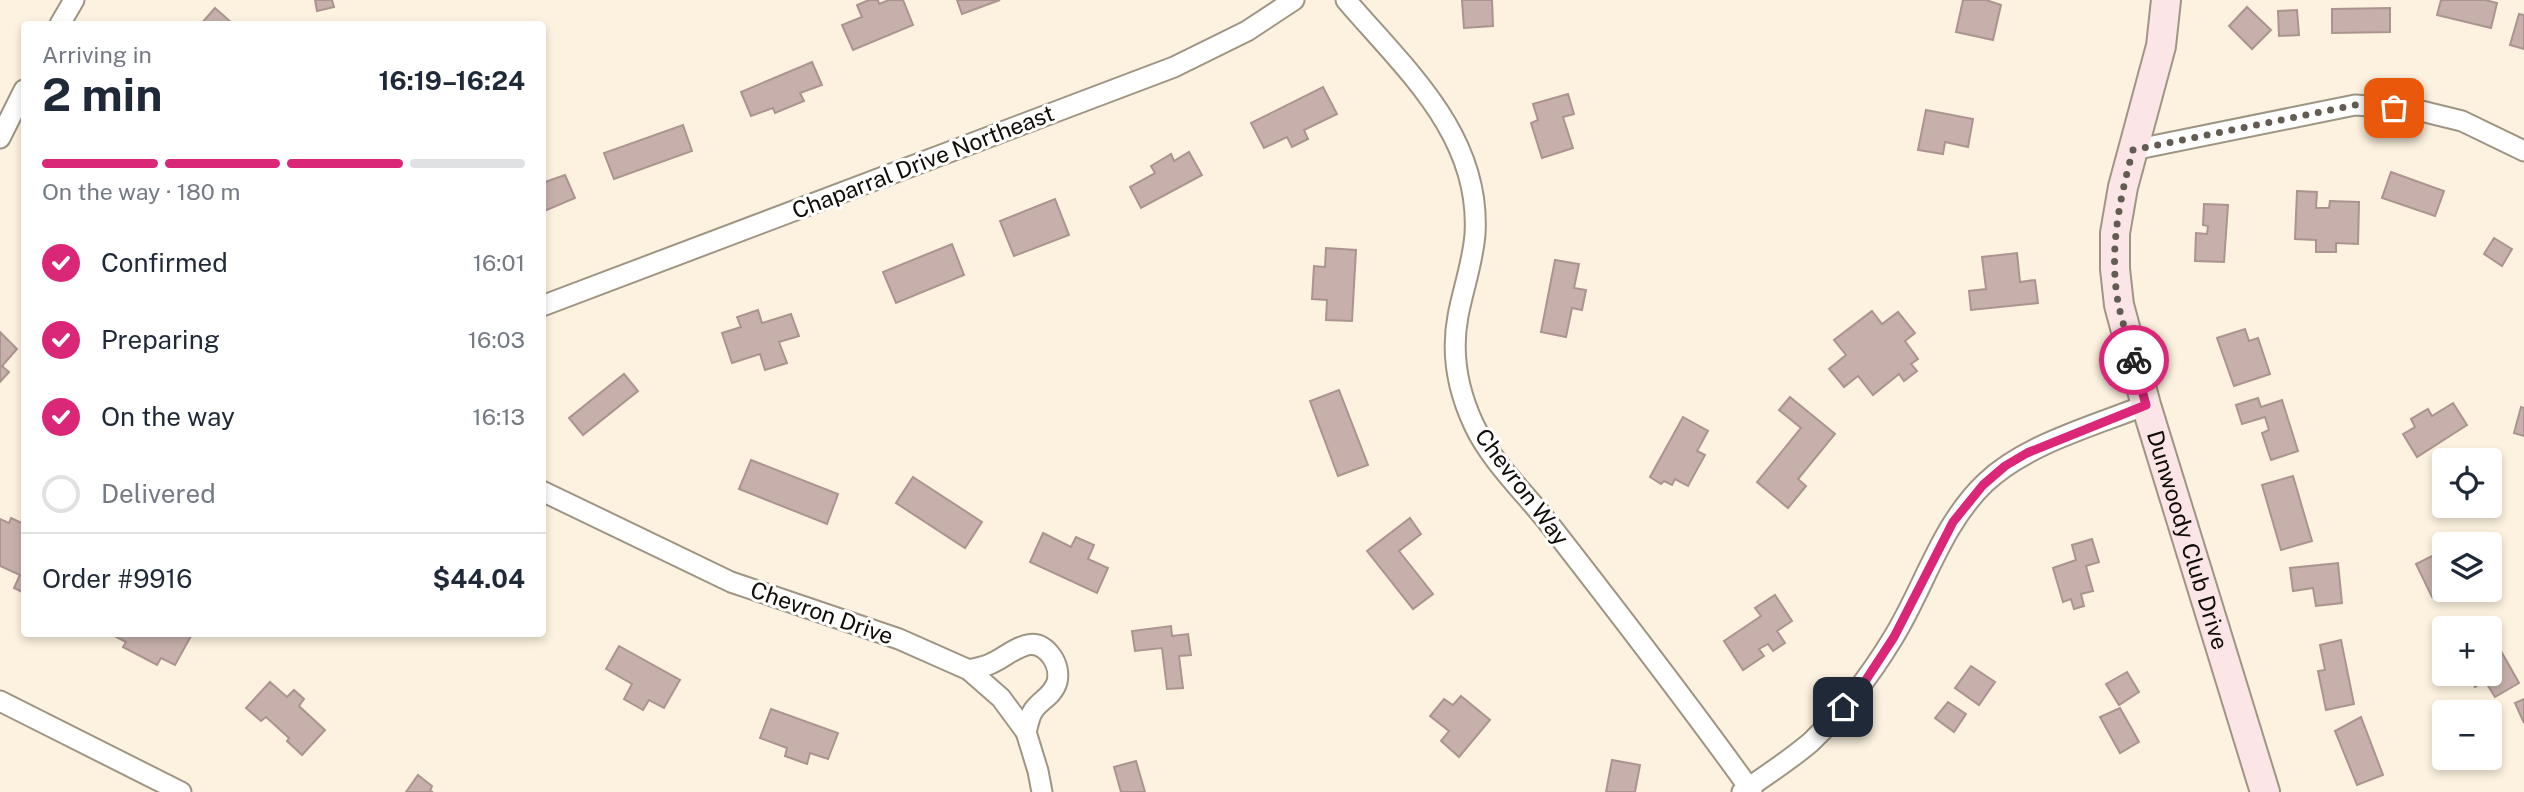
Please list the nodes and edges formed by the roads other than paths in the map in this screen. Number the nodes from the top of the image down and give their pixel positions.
1 (74, 0) edge
2 (1294, 0) edge
3 (1346, 0) edge
4 (2166, 0) edge
5 (62, 21) edge
6 (21, 96) edge
7 (0, 138) edge
8 (2133, 150) junction
9 (2524, 151) edge
10 (546, 304) edge
11 (2146, 405) junction
12 (546, 493) edge
13 (969, 670) junction
14 (0, 701) edge
15 (1026, 732) junction
16 (1747, 791) edge
17 (181, 792) edge
18 (1042, 792) edge
19 (2265, 792) edge

1 - 5 street
2 - 10 street, Chaparral Drive Northeast
3 - 16 street, Chevron Way
4 - 8 street, Dunwoody Club Drive
6 - 7 street
8 - 9 street
8 - 11 street, Dunwoody Club Drive
11 - 16 street
11 - 19 street, Dunwoody Club Drive
12 - 13 street, Chevron Drive
13 - 15 street, Chevron Drive
13 - 15 street
14 - 17 street
15 - 18 street, Chevron Drive

